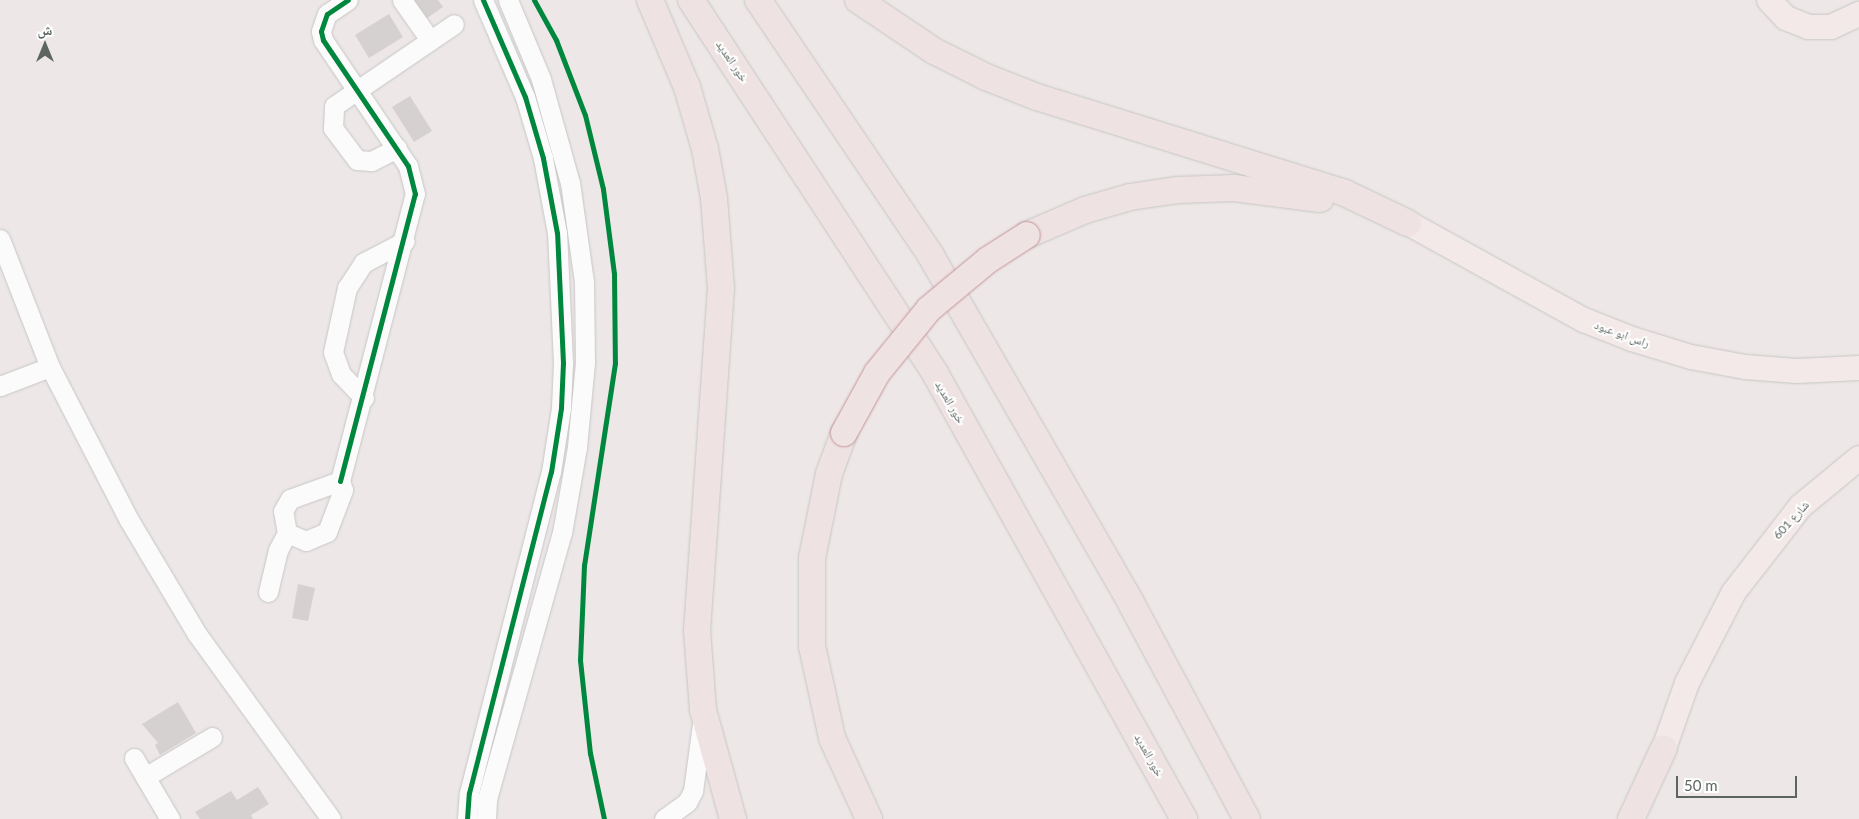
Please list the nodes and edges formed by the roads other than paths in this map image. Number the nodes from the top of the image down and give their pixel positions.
1 (348, 0) edge
2 (402, 0) edge
3 (482, 0) edge
4 (508, 0) edge
5 (650, 0) edge
6 (691, 0) edge
7 (758, 0) edge
8 (858, 0) edge
9 (1768, 1) edge
10 (322, 7) edge
11 (1859, 14) edge
12 (454, 24) dead end
13 (430, 40) junction
14 (356, 89) junction
15 (397, 148) junction
16 (1408, 223) junction
17 (0, 239) edge
18 (405, 241) junction
19 (50, 367) junction
20 (1859, 368) edge
21 (0, 386) edge
22 (364, 398) junction
23 (1859, 458) edge
24 (340, 482) junction
25 (288, 532) junction
26 (268, 592) dead end
27 (703, 710) junction
28 (212, 737) dead end
29 (1664, 748) junction
30 (134, 758) dead end
31 (145, 777) junction
32 (170, 819) edge
33 (331, 819) edge
34 (466, 819) edge
35 (486, 819) edge
36 (664, 819) edge
37 (733, 819) edge
38 (869, 819) edge
39 (1184, 819) edge
40 (1247, 819) edge
41 (1630, 819) edge
42 (1644, 819) edge

1 - 10 street
2 - 13 street
3 - 34 street
4 - 35 street
5 - 27 highway
6 - 39 highway, خور العديد
7 - 40 highway
8 - 16 highway
9 - 11 main road
10 - 14 street
12 - 13 street
13 - 14 street
14 - 15 street
14 - 15 street
15 - 18 street
16 - 20 main road, راس ابو عبود
16 - 38 highway, bridge
17 - 19 street
18 - 22 street
18 - 22 street
19 - 21 street
19 - 33 street
22 - 24 street
23 - 29 main road, شارع 601
24 - 25 street
24 - 25 street
25 - 26 street
27 - 36 street
27 - 37 highway
28 - 31 street
29 - 41 highway
29 - 42 highway
30 - 31 street
31 - 32 street

